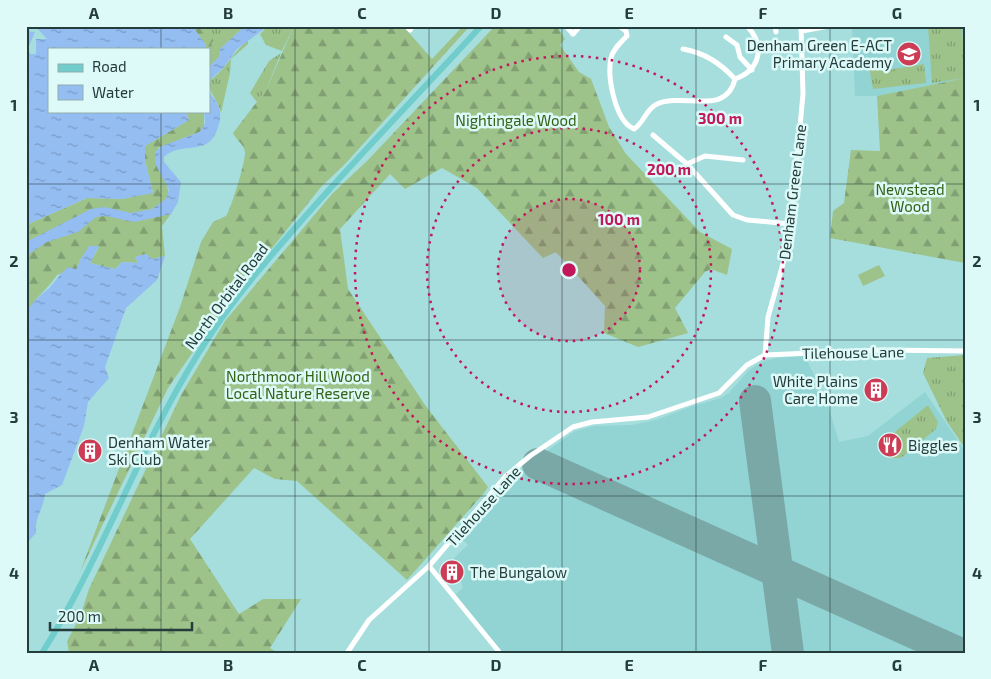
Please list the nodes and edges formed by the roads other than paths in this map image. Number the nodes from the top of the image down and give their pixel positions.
1 (406, 26) edge
2 (414, 26) edge
3 (482, 26) edge
4 (566, 26) edge
5 (580, 26) edge
6 (619, 26) edge
7 (747, 26) edge
8 (829, 26) edge
9 (801, 29) edge
10 (726, 37) dead end
11 (683, 49) dead end
12 (752, 70) junction
13 (734, 79) junction
14 (653, 135) dead end
15 (743, 160) dead end
16 (686, 164) junction
17 (791, 224) junction
18 (965, 351) edge
19 (765, 355) junction
20 (429, 566) junction
21 (42, 653) edge
22 (347, 653) edge
23 (500, 653) edge

1 - 2 street
3 - 21 main road, North Orbital Road
4 - 5 street
6 - 13 street
7 - 12 street
8 - 9 street
9 - 17 street, Denham Green Lane
10 - 12 street
11 - 13 street
12 - 13 street
14 - 16 street
15 - 16 street
16 - 17 street
17 - 19 street, Denham Green Lane
18 - 19 street, Tilehouse Lane
19 - 20 street, Tilehouse Lane
20 - 22 street, Tilehouse Lane
20 - 23 street

